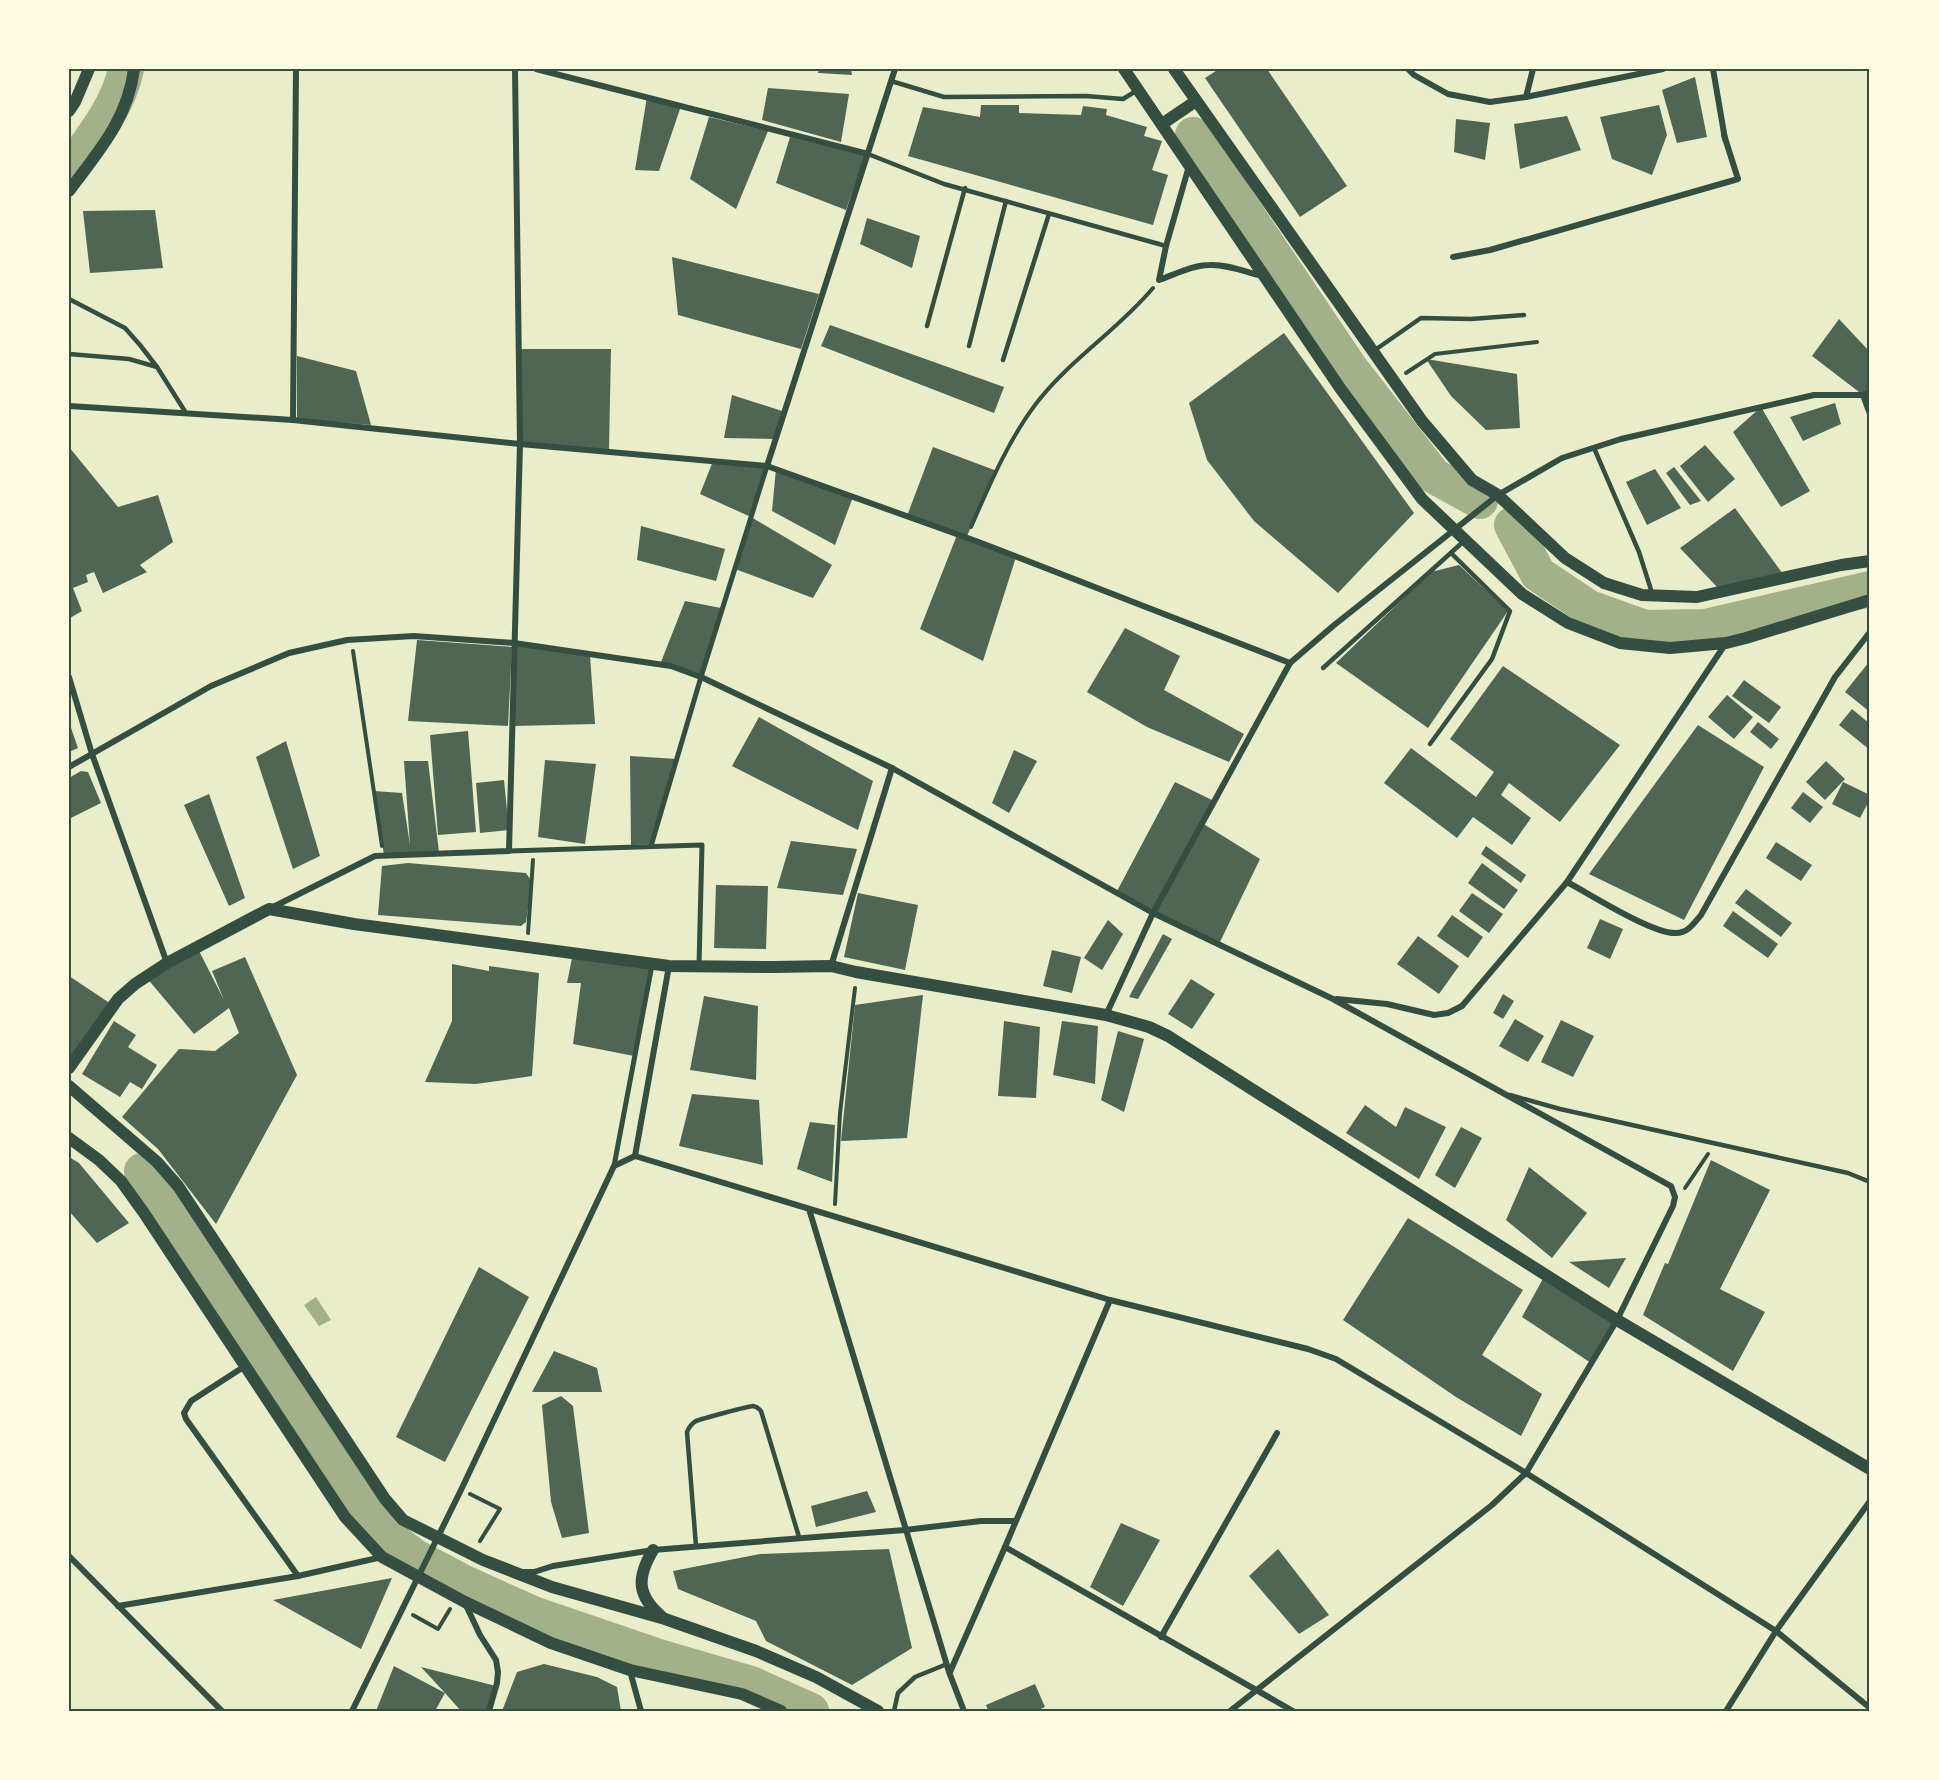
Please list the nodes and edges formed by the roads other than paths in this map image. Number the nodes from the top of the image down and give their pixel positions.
1 (89, 69) edge
2 (134, 69) edge
3 (296, 69) edge
4 (515, 69) edge
5 (536, 69) edge
6 (895, 69) edge
7 (1124, 69) edge
8 (1174, 69) edge
9 (1408, 69) edge
10 (1533, 69) edge
11 (1663, 69) edge
12 (1713, 69) edge
13 (891, 81) junction
14 (1139, 90) junction
15 (1526, 97) junction
16 (1196, 101) junction
17 (69, 111) edge
18 (1162, 124) junction
19 (868, 154) junction
20 (1189, 165) junction
21 (965, 188) junction
22 (69, 191) edge
23 (1006, 201) junction
24 (1049, 214) junction
25 (1166, 246) junction
26 (1453, 257) dead end
27 (1265, 277) junction
28 (69, 299) edge
29 (1524, 315) dead end
30 (927, 326) dead end
31 (969, 346) dead end
32 (1373, 351) junction
33 (69, 354) edge
34 (1003, 360) dead end
35 (157, 367) junction
36 (1867, 394) edge
37 (69, 406) edge
38 (186, 413) junction
39 (1870, 414) edge
40 (293, 420) junction
41 (520, 444) junction
42 (1594, 448) junction
43 (767, 466) junction
44 (1495, 498) junction
45 (1459, 526) junction
46 (1466, 540) junction
47 (1451, 553) junction
48 (1870, 561) edge
49 (1652, 595) junction
50 (1870, 600) edge
51 (1870, 632) edge
52 (514, 643) junction
53 (1726, 643) junction
54 (1290, 663) junction
55 (1323, 668) dead end
56 (69, 677) edge
57 (701, 677) junction
58 (1430, 744) dead end
59 (92, 754) junction
60 (69, 767) edge
61 (892, 768) junction
62 (651, 846) junction
63 (509, 851) junction
64 (1567, 882) junction
65 (269, 909) junction
66 (1153, 913) junction
67 (167, 963) junction
68 (652, 963) junction
69 (669, 966) junction
70 (699, 966) junction
71 (831, 966) junction
72 (1333, 999) junction
73 (1106, 1016) junction
74 (69, 1068) edge
75 (69, 1086) edge
76 (1507, 1094) junction
77 (69, 1138) edge
78 (635, 1156) junction
79 (614, 1166) junction
80 (1870, 1182) edge
81 (809, 1209) junction
82 (1110, 1300) junction
83 (1617, 1320) junction
84 (245, 1366) junction
85 (1277, 1433) dead end
86 (1870, 1469) edge
87 (1526, 1473) junction
88 (1870, 1501) edge
89 (1015, 1521) junction
90 (905, 1530) junction
91 (799, 1537) junction
92 (696, 1546) junction
93 (1005, 1547) junction
94 (653, 1550) junction
95 (69, 1556) edge
96 (382, 1557) junction
97 (511, 1572) junction
98 (298, 1576) junction
99 (461, 1600) junction
100 (118, 1606) junction
101 (665, 1619) junction
102 (1776, 1631) junction
103 (1161, 1637) junction
104 (947, 1664) junction
105 (630, 1670) junction
106 (949, 1672) junction
107 (1257, 1689) junction
108 (1870, 1708) edge
109 (222, 1711) edge
110 (352, 1711) edge
111 (489, 1711) edge
112 (641, 1711) edge
113 (781, 1711) edge
114 (878, 1711) edge
115 (894, 1711) edge
116 (964, 1711) edge
117 (1230, 1711) edge
118 (1293, 1711) edge
119 (1725, 1711) edge

1 - 17 main road
2 - 22 main road
3 - 40 street
4 - 41 street
5 - 19 street
6 - 13 street
7 - 14 main road
8 - 16 main road
9 - 15 street
10 - 15 street
11 - 15 street
12 - 26 street
13 - 14 lane
13 - 19 street
14 - 18 main road
16 - 18 main road
16 - 32 main road
18 - 20 main road
19 - 21 lane
19 - 43 street
20 - 25 street
20 - 27 main road
21 - 23 lane
21 - 30 lane
23 - 24 lane
23 - 31 lane
24 - 25 lane
24 - 34 lane
25 - 27 street
27 - 45 main road
28 - 35 lane
29 - 32 lane
32 - 44 main road
33 - 35 lane
35 - 38 lane
36 - 39 street
36 - 42 street
37 - 38 street
38 - 40 street
40 - 41 street
41 - 43 street
41 - 52 street
42 - 44 street
42 - 49 lane
43 - 54 street
43 - 57 street
44 - 45 street
44 - 49 main road
45 - 46 main road
45 - 54 street
46 - 47 lane
46 - 53 main road
47 - 55 lane
47 - 58 lane
48 - 49 main road
50 - 53 main road
51 - 64 street
52 - 57 street
52 - 59 street
52 - 63 street
53 - 64 street
54 - 66 street
56 - 59 street
57 - 61 street
57 - 62 street
59 - 60 street
59 - 67 street
61 - 66 street
61 - 71 street
62 - 63 street
62 - 70 street
63 - 65 street
64 - 72 street
65 - 67 main road
65 - 68 main road
66 - 72 street
66 - 73 street
67 - 74 main road
68 - 69 main road
68 - 79 street
69 - 70 main road
69 - 78 street
70 - 71 main road
71 - 73 main road
72 - 76 street
73 - 83 main road
75 - 97 main road
76 - 80 lane
76 - 83 street
77 - 84 main road
78 - 79 street
78 - 81 street
79 - 110 street
81 - 82 street
81 - 90 street
82 - 87 street
82 - 89 street
83 - 86 main road
83 - 87 street
84 - 96 main road
84 - 98 street
85 - 103 street
87 - 102 street
87 - 107 street
88 - 102 street
89 - 90 street
89 - 93 street
90 - 91 street
90 - 104 street
91 - 92 street
91 - 92 lane
92 - 94 street
93 - 103 street
93 - 106 street
94 - 97 street
94 - 101 main road
95 - 100 street
96 - 98 street
96 - 99 main road
97 - 101 main road
98 - 100 street
99 - 105 main road
99 - 111 street
100 - 109 street
101 - 114 main road
102 - 108 street
102 - 119 street
103 - 107 street
104 - 106 street
104 - 115 lane
105 - 112 street
105 - 113 main road
106 - 116 street
107 - 117 street
107 - 118 street

